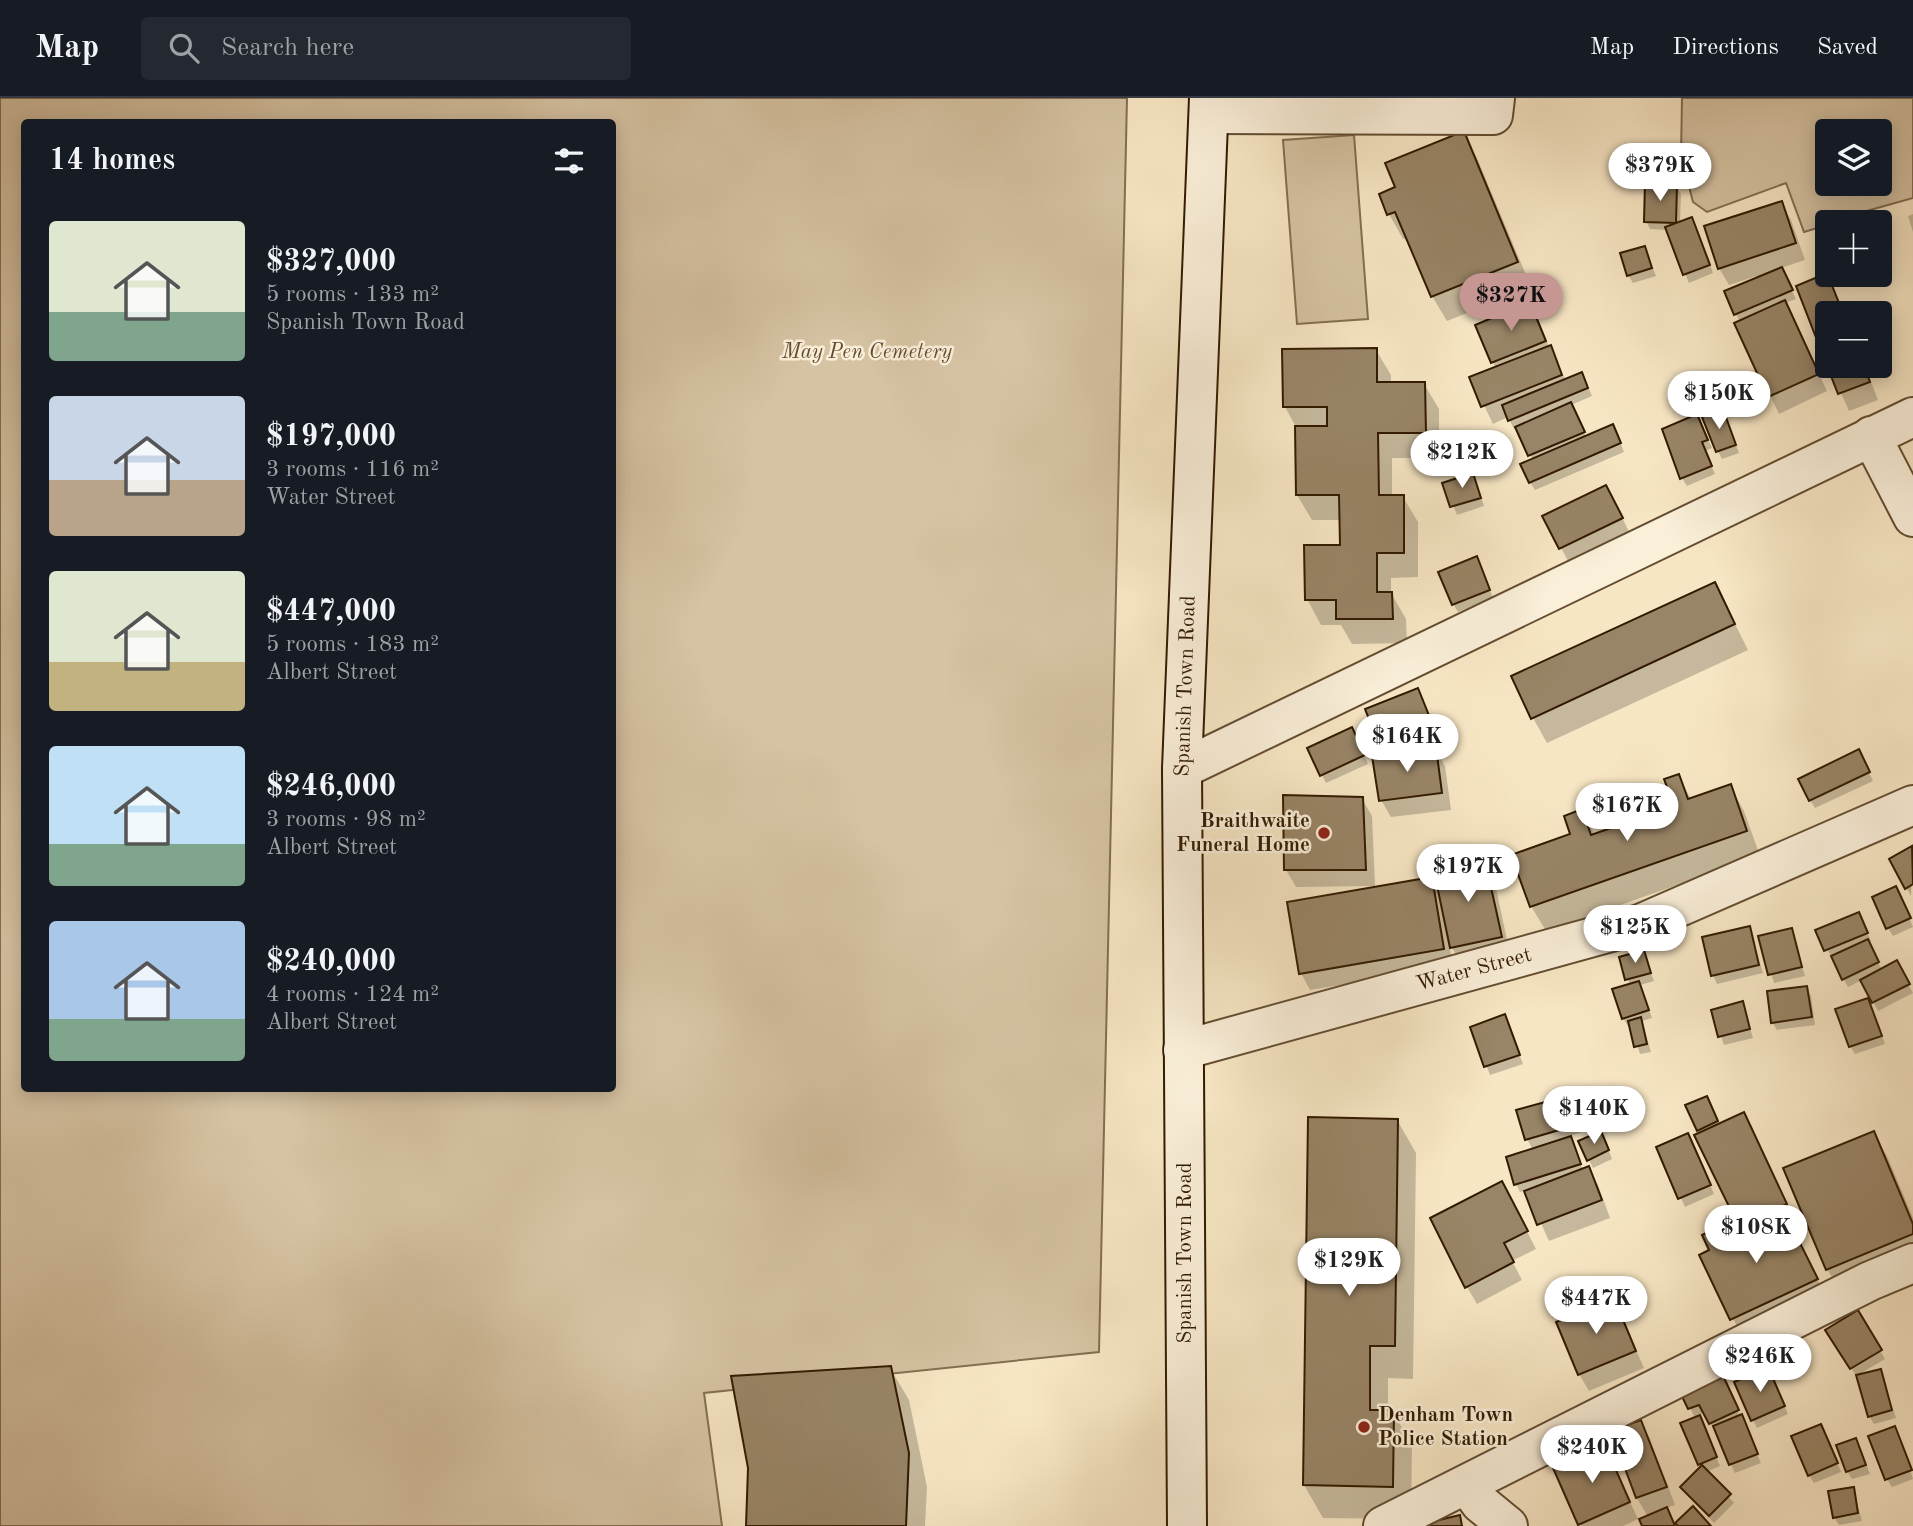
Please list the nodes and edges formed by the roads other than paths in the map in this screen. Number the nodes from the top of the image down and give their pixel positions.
1 (1495, 98) edge
2 (1209, 106) edge
3 (1913, 417) edge
4 (1871, 436) junction
5 (1913, 517) edge
6 (1182, 769) junction
7 (1913, 805) edge
8 (1183, 1050) junction
9 (1913, 1263) edge
10 (1467, 1485) junction
11 (1187, 1526) edge
12 (1383, 1526) edge
13 (1508, 1526) edge

1 - 2 street
2 - 6 street, Spanish Town Road
3 - 4 street
4 - 5 street
4 - 6 street
6 - 8 street, Spanish Town Road
7 - 8 street, Water Street
8 - 11 street, Spanish Town Road
9 - 10 street
10 - 12 street
10 - 13 street

